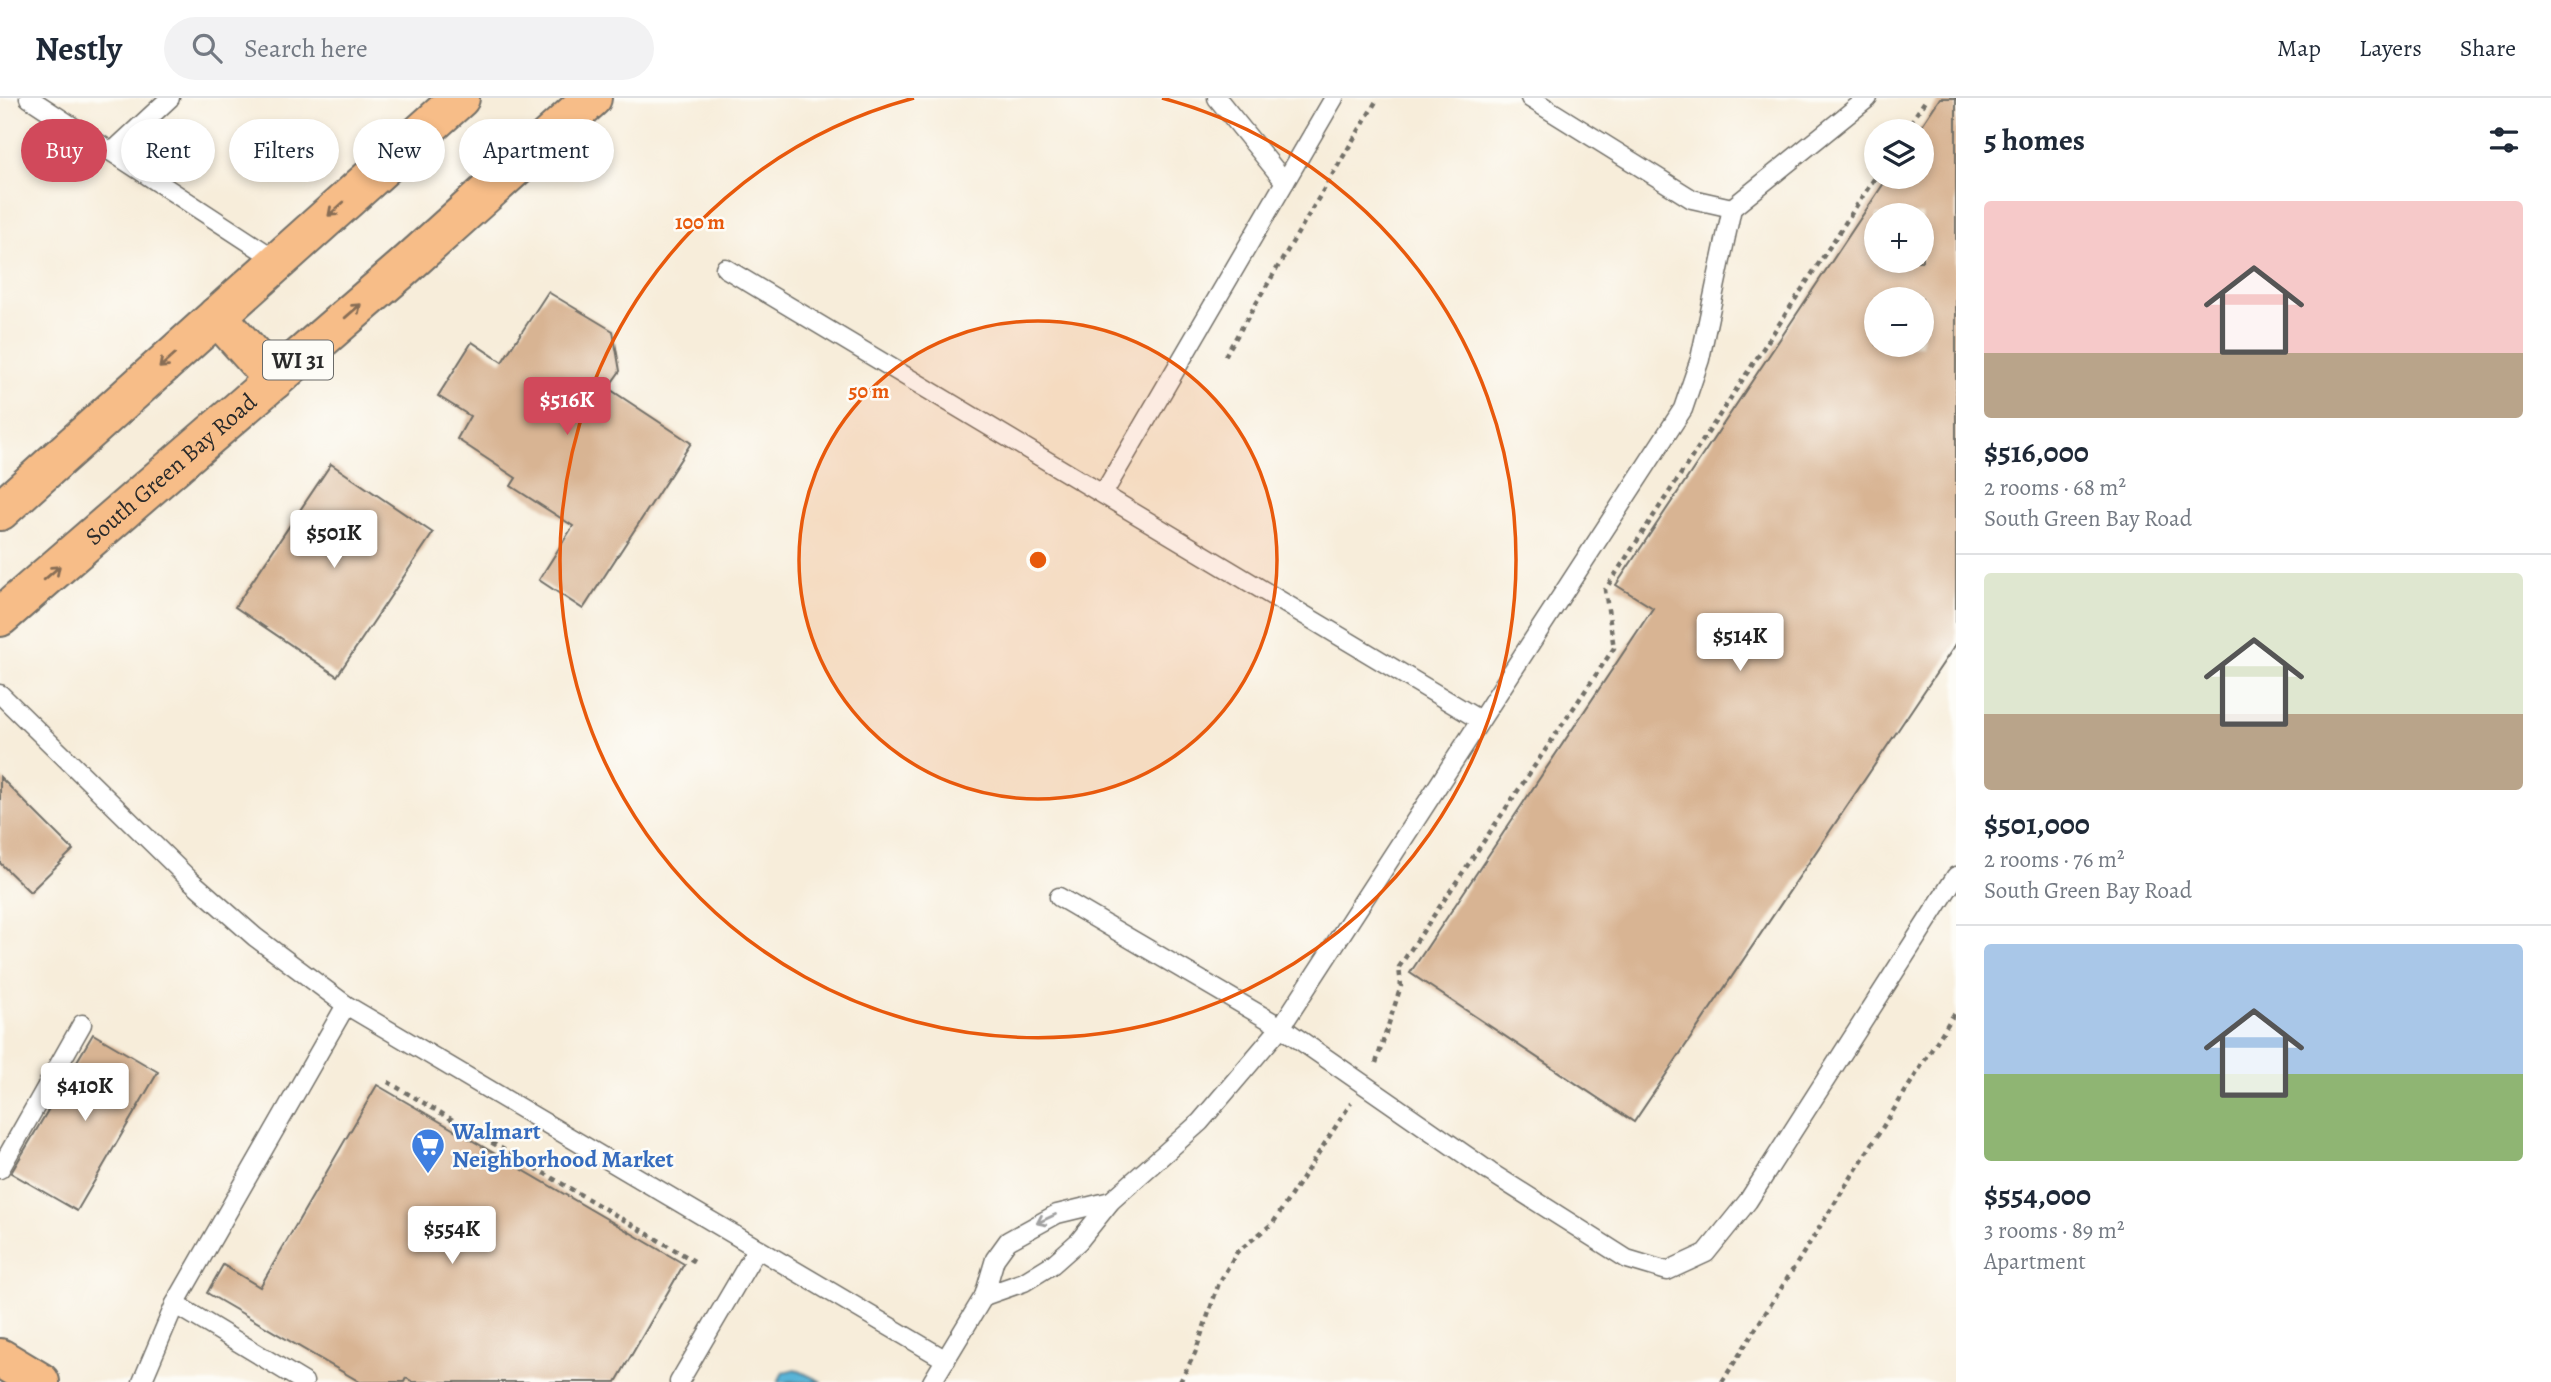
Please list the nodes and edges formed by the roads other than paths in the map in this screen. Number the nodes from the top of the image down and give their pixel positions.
1 (29, 98) edge
2 (170, 98) edge
3 (460, 98) edge
4 (592, 98) edge
5 (1217, 98) edge
6 (1334, 98) edge
7 (1530, 98) edge
8 (1868, 98) edge
9 (112, 152) junction
10 (1285, 182) junction
11 (1732, 208) junction
12 (278, 261) junction
13 (724, 268) dead end
14 (216, 316) junction
15 (274, 380) junction
16 (1103, 494) junction
17 (0, 511) edge
18 (0, 617) edge
19 (0, 694) edge
20 (1478, 719) junction
21 (1956, 876) edge
22 (1059, 897) dead end
23 (346, 1005) junction
24 (82, 1024) dead end
25 (1281, 1027) junction
26 (0, 1169) edge
27 (1111, 1201) junction
28 (757, 1249) junction
29 (984, 1296) junction
30 (175, 1304) junction
31 (0, 1358) edge
32 (946, 1360) junction
33 (40, 1382) edge
34 (142, 1382) edge
35 (304, 1382) edge
36 (679, 1382) edge
37 (932, 1382) edge

1 - 9 lane
2 - 9 lane
3 -> 12 main road
15 -> 4 main road, South Green Bay Road / WI 31
5 - 10 lane
6 - 10 lane
7 - 11 lane
8 - 11 lane
9 - 12 lane
10 - 16 lane
11 - 20 lane
12 - 14 main road
13 - 16 lane
14 - 15 main road
14 -> 17 main road
18 -> 15 main road, South Green Bay Road / WI 31
16 - 20 lane
19 - 23 lane
20 - 25 lane
21 - 25 lane
22 - 25 lane
23 - 28 lane
23 - 30 lane
24 - 26 lane
25 - 27 lane
27 - 29 lane
27 -> 29 lane
28 - 32 lane
28 - 36 lane
29 - 32 lane
30 - 34 lane
30 - 35 lane
31 - 33 main road
32 - 37 lane

